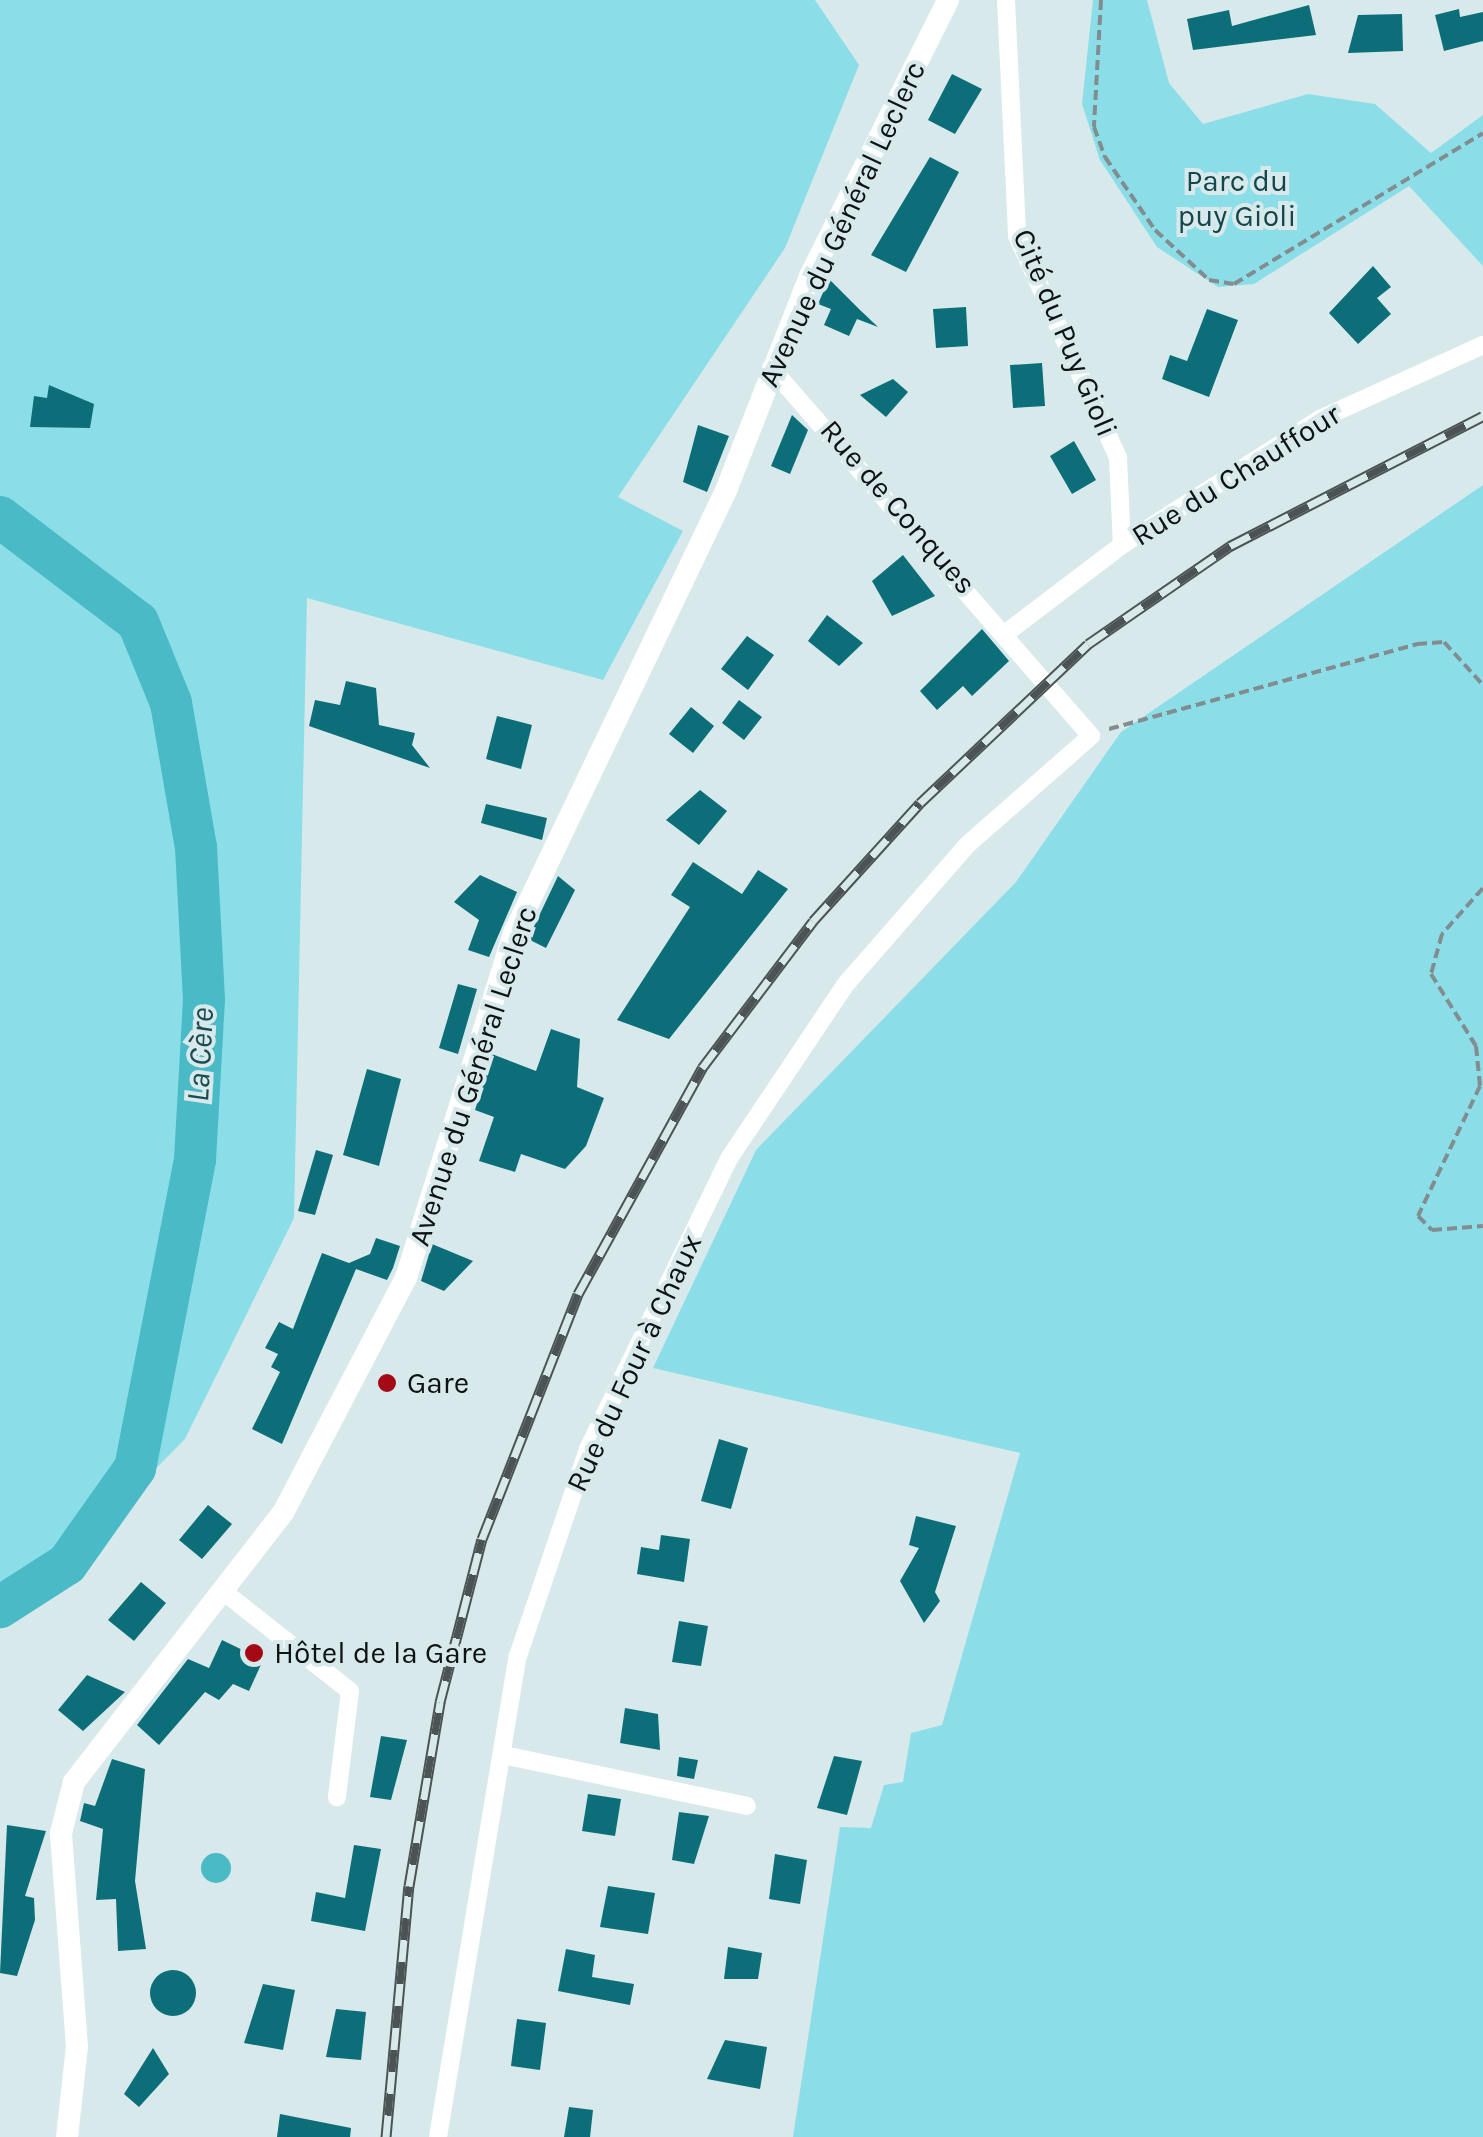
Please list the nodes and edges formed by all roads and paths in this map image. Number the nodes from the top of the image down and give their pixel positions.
1 (948, 0) edge
2 (1006, 0) edge
3 (1101, 0) edge
4 (1483, 133) edge
5 (1483, 345) edge
6 (771, 368) junction
7 (1122, 545) junction
8 (1006, 632) junction
9 (1483, 685) edge
10 (1084, 729) junction
11 (1483, 888) edge
12 (1483, 1226) edge
13 (224, 1592) junction
14 (502, 1755) junction
15 (337, 1797) dead end
16 (747, 1806) dead end
17 (67, 2137) edge
18 (438, 2137) edge

1 - 6 street, Avenue du Général Leclerc
2 - 7 street, Cité du Puy Gioli
3 - 4 path
5 - 7 street, Rue du Chauffour
6 - 8 street, Rue de Conques
6 - 13 street, Avenue du Général Leclerc
7 - 8 street, Rue du Chauffour
8 - 10 street, Rue de Conques
9 - 10 path
10 - 14 street, Rue du Four à Chaux
11 - 12 path
13 - 15 street
13 - 17 street, Avenue du Général Leclerc
14 - 16 street
14 - 18 street, Rue du Four à Chaux

